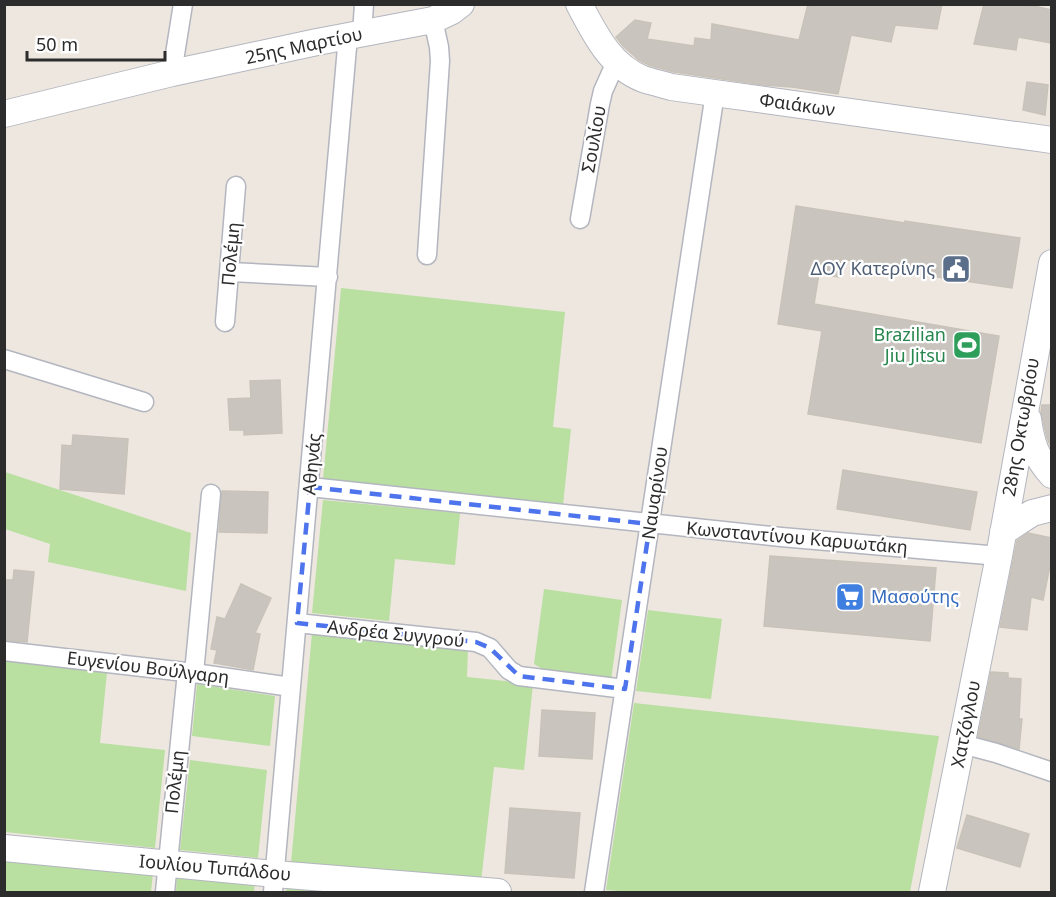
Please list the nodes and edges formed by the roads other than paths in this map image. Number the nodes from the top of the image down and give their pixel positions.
1 (183, 4) edge
2 (364, 4) edge
3 (461, 4) edge
4 (579, 4) edge
5 (433, 20) junction
6 (355, 35) junction
7 (616, 62) junction
8 (171, 73) junction
9 (715, 93) junction
10 (4, 114) edge
11 (1052, 140) edge
12 (237, 186) dead end
13 (580, 219) dead end
14 (427, 255) dead end
15 (1052, 263) edge
16 (230, 272) junction
17 (328, 277) junction
18 (225, 322) dead end
19 (4, 359) edge
20 (1026, 399) junction
21 (144, 402) dead end
22 (1052, 475) edge
23 (1012, 477) junction
24 (310, 487) junction
25 (1052, 491) edge
26 (212, 494) dead end
27 (1052, 508) edge
28 (650, 524) junction
29 (1001, 544) junction
30 (297, 623) junction
31 (4, 651) edge
32 (190, 673) junction
33 (291, 687) junction
34 (625, 689) junction
35 (962, 744) junction
36 (1052, 772) edge
37 (4, 848) edge
38 (167, 863) junction
39 (274, 883) edge
40 (165, 892) edge
41 (498, 892) edge
42 (594, 892) edge
43 (932, 892) edge

1 - 8 street
2 - 6 street, Αθηνάς
3 - 5 street, 25ης Μαρτίου
4 - 7 street, Φαιάκων
5 - 6 street, 25ης Μαρτίου
5 - 14 street
6 - 8 street, 25ης Μαρτίου
6 - 17 street, Αθηνάς
7 - 9 street, Φαιάκων
7 - 13 street, Σουλίου
8 - 10 street, 25ης Μαρτίου
9 - 11 street, Φαιάκων
9 - 28 street, Ναυαρίνου
12 - 16 street, Πολέμη
15 - 20 street, 28ης Οκτωβρίου
16 - 17 street
16 - 18 street, Πολέμη
17 - 24 street, Αθηνάς
19 - 21 street
20 - 22 street
20 - 23 street, 28ης Οκτωβρίου
23 - 25 street
23 - 29 street, 28ης Οκτωβρίου
24 - 28 street, Κωνσταντίνου Καρυωτάκη
24 - 30 street, Αθηνάς
26 - 32 street, Πολέμη
27 - 29 street
28 - 29 street, Κωνσταντίνου Καρυωτάκη
28 - 34 street, Ναυαρίνου
29 - 35 street, Χατζόγλου
30 - 33 street, Αθηνάς
30 - 34 street, Ανδρέα Συγγρού
31 - 32 street, Ευγενίου Βούλγαρη
32 - 33 street, Ευγενίου Βούλγαρη
32 - 38 street, Πολέμη
33 - 39 street, Αθηνάς
34 - 42 street, Ναυαρίνου
35 - 36 street
35 - 43 street, Χατζόγλου
37 - 38 street, Ιουλίου Τυπάλδου
38 - 39 street, Ιουλίου Τυπάλδου
38 - 40 street, Πολέμη
39 - 41 street, Ιουλίου Τυπάλδου

